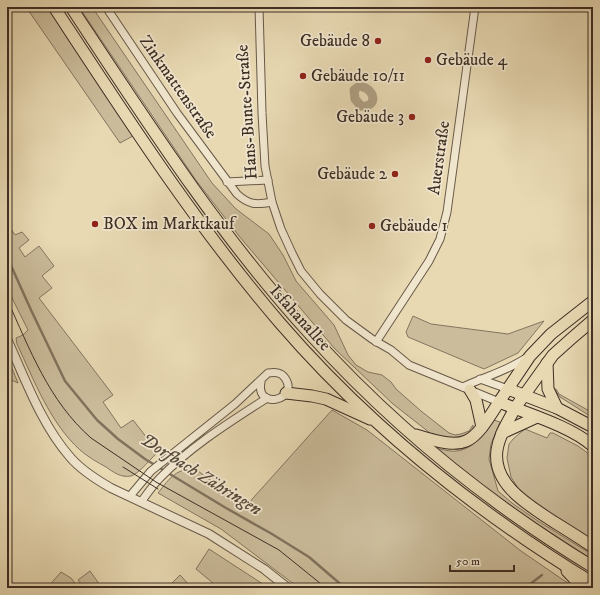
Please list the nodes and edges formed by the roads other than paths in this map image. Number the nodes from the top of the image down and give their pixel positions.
1 (54, 7) edge
2 (71, 7) edge
3 (106, 7) edge
4 (259, 7) edge
5 (475, 7) edge
6 (268, 180) junction
7 (227, 182) junction
8 (272, 202) junction
9 (593, 301) edge
10 (593, 320) edge
11 (7, 339) edge
12 (376, 342) junction
13 (530, 356) junction
14 (547, 363) junction
15 (479, 379) junction
16 (261, 382) junction
17 (466, 389) junction
18 (508, 389) junction
19 (286, 394) junction
20 (524, 395) junction
21 (267, 398) junction
22 (499, 402) junction
23 (515, 408) junction
24 (557, 408) junction
25 (537, 417) junction
26 (379, 424) junction
27 (482, 427) junction
28 (593, 427) edge
29 (412, 433) junction
30 (502, 433) junction
31 (593, 446) edge
32 (130, 496) junction
33 (141, 502) junction
34 (593, 547) edge
35 (558, 561) junction
36 (593, 567) edge
37 (593, 583) edge
38 (288, 588) edge
39 (583, 588) edge

1 - 26 main road, Isfahanallee
2 - 29 main road, Isfahanallee
3 - 7 street, Zinkmattenstraße
4 - 6 street, Hans-Bunte-Straße
5 - 12 street, Auerstraße
6 - 7 street
6 - 8 street, Hans-Bunte-Straße
7 - 8 street, Zinkmattenstraße
8 - 12 street, Hans-Bunte-Straße
9 - 13 main road
10 - 14 main road
11 - 32 street
12 - 17 street, Hans-Bunte-Straße
13 - 15 street
13 - 18 main road
14 - 20 main road
14 - 24 main road
15 - 17 street
15 - 18 street
16 - 19 street
16 - 21 street
16 - 32 street
17 - 22 street, Hans-Bunte-Straße
17 - 27 main road
18 - 20 main road
18 - 22 main road
19 - 21 street
19 - 26 main road
20 - 23 main road
20 - 24 main road
21 - 33 street
22 - 23 main road, Hans-Bunte-Straße
22 - 27 main road
23 - 25 main road, Hans-Bunte-Straße
23 - 30 main road
24 - 28 main road
25 - 30 main road
25 - 31 main road, Hans-Bunte-Straße
26 - 35 main road, Isfahanallee
27 - 29 main road
29 - 36 main road, Isfahanallee
30 - 34 main road
32 - 33 street
33 - 38 street
35 - 37 main road, Isfahanallee
35 - 39 main road

